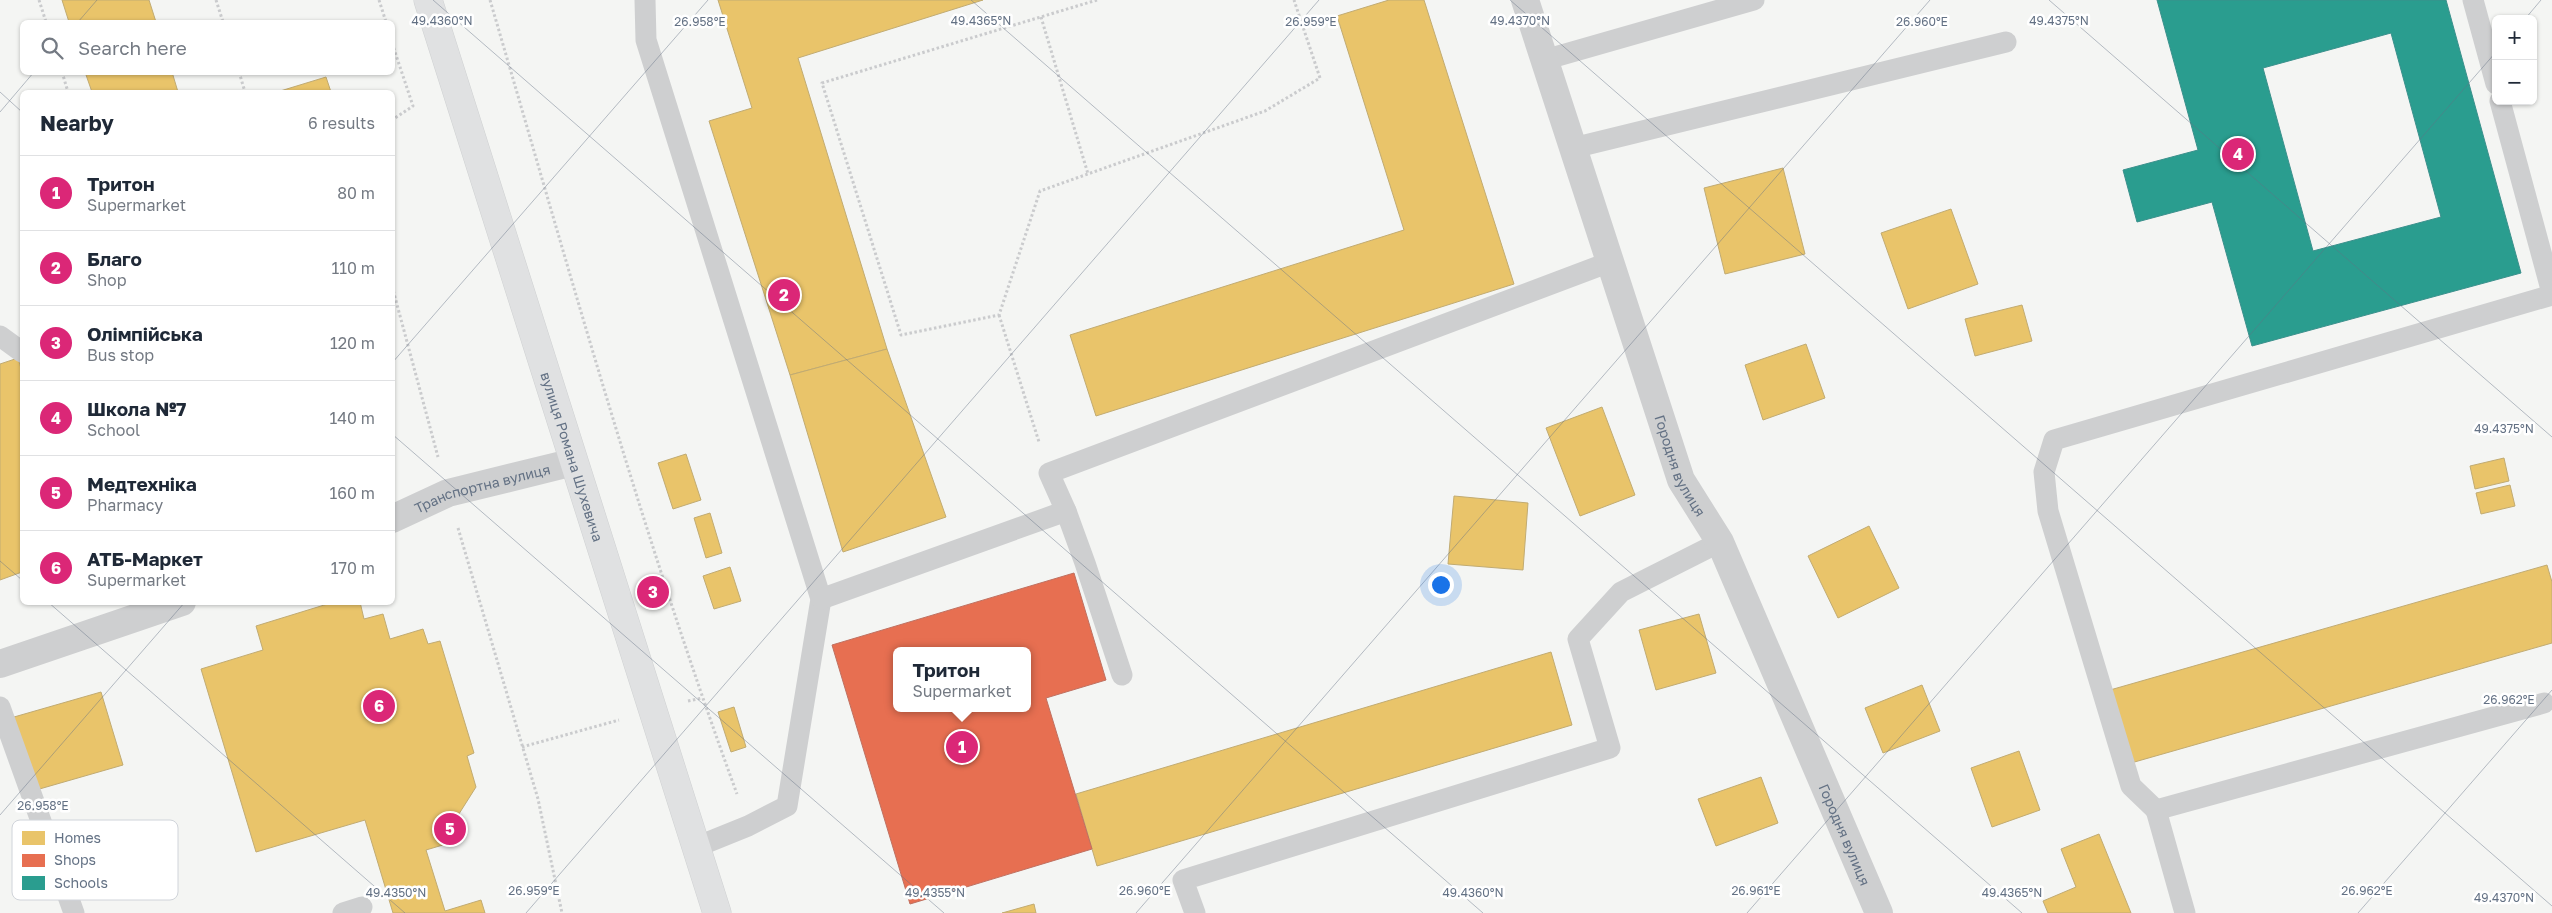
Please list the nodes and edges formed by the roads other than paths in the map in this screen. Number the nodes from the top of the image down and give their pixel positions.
1 (428, 0) edge
2 (645, 0) edge
3 (1525, 0) edge
4 (1754, 0) edge
5 (2473, 0) edge
6 (2006, 42) dead end
7 (1544, 60) junction
8 (2492, 69) edge
9 (2501, 105) edge
10 (1572, 148) junction
11 (1610, 262) junction
12 (2552, 294) edge
13 (0, 336) edge
14 (20, 351) edge
15 (574, 462) junction
16 (1066, 511) junction
17 (395, 517) edge
18 (1720, 542) junction
19 (821, 599) junction
20 (173, 605) edge
21 (0, 664) edge
22 (1122, 675) dead end
23 (2544, 703) dead end
24 (0, 707) edge
25 (2156, 810) junction
26 (41, 820) edge
27 (696, 847) junction
28 (69, 900) edge
29 (74, 913) edge
30 (717, 913) edge
31 (1195, 913) edge
32 (1878, 913) edge
33 (2185, 913) edge

1 - 15 main road, вулиця Романа Шухевича
2 - 19 lane
3 - 7 street, Городня вулиця
4 - 7 lane
5 - 8 lane
6 - 10 lane
7 - 10 street, Городня вулиця
9 - 12 lane
10 - 11 street, Городня вулиця
11 - 16 lane
11 - 18 street, Городня вулиця
12 - 25 lane
13 - 14 lane
15 - 17 street, Транспортна вулиця
15 - 27 main road, вулиця Романа Шухевича
16 - 19 lane
16 - 22 lane
18 - 31 lane
18 - 32 street, Городня вулиця
19 - 27 lane
20 - 21 street
23 - 25 lane
24 - 26 lane
25 - 33 lane
27 - 30 main road, вулиця Романа Шухевича
28 - 29 lane

